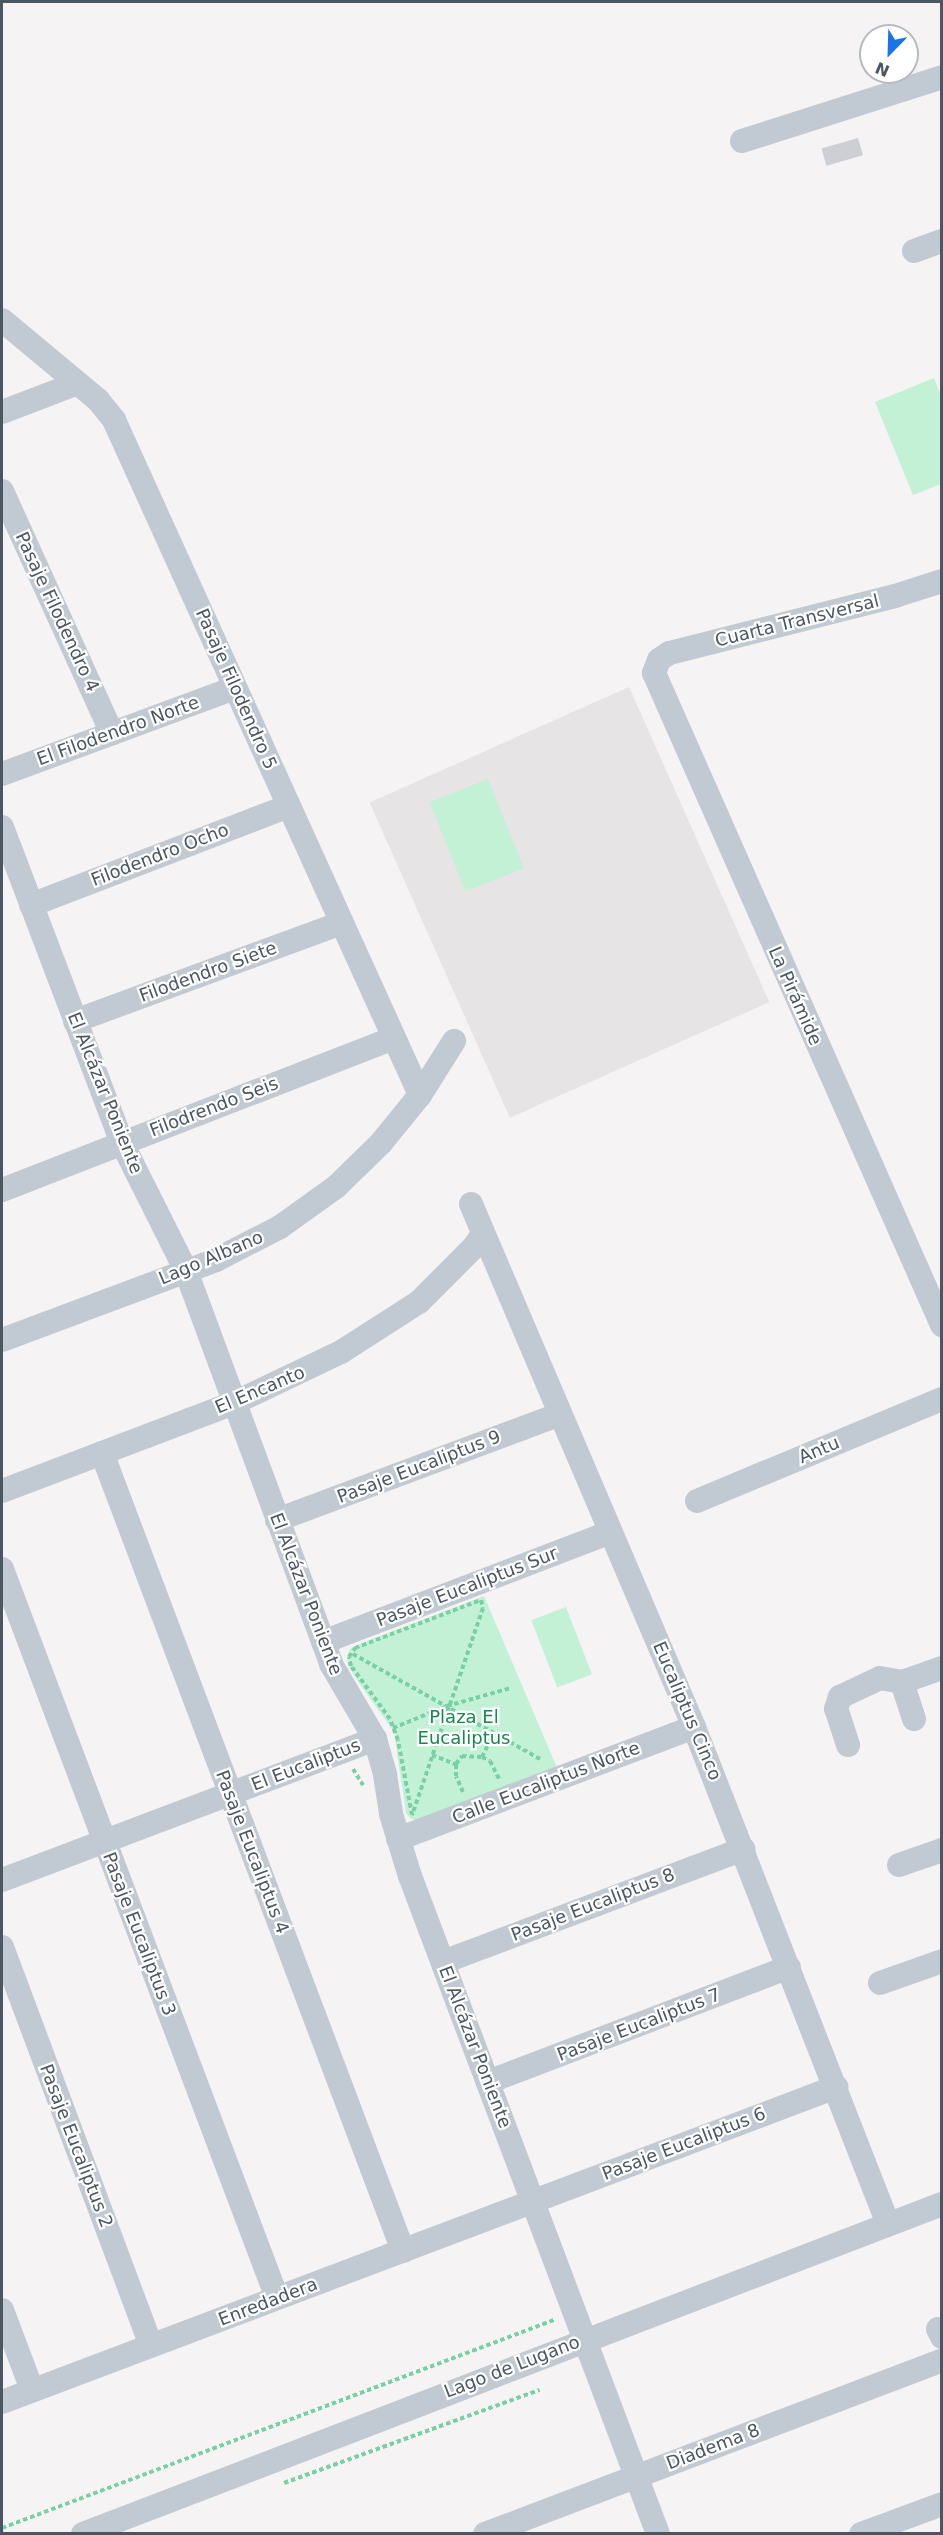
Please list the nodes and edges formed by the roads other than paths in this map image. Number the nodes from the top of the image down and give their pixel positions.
1 (942, 77) edge
2 (742, 141) dead end
3 (942, 242) edge
4 (914, 251) dead end
5 (2, 320) edge
6 (78, 383) junction
7 (2, 412) edge
8 (2, 491) edge
9 (942, 581) edge
10 (656, 666) joint
11 (235, 688) junction
12 (112, 733) junction
13 (2, 774) edge
14 (289, 806) junction
15 (2, 827) edge
16 (31, 904) junction
17 (342, 923) junction
18 (75, 1021) junction
19 (394, 1038) junction
20 (454, 1041) dead end
21 (420, 1095) junction
22 (122, 1143) junction
23 (2, 1190) edge
24 (471, 1204) dead end
25 (483, 1234) junction
26 (186, 1271) junction
27 (942, 1325) edge
28 (2, 1340) edge
29 (942, 1399) edge
30 (234, 1403) junction
31 (560, 1414) junction
32 (102, 1453) junction
33 (2, 1491) edge
34 (697, 1501) dead end
35 (277, 1520) junction
36 (611, 1532) junction
37 (2, 1569) edge
38 (323, 1642) junction
39 (942, 1668) edge
40 (902, 1682) junction
41 (914, 1719) dead end
42 (694, 1727) junction
43 (384, 1734) junction
44 (848, 1745) dead end
45 (230, 1794) junction
46 (398, 1839) junction
47 (104, 1841) junction
48 (743, 1849) junction
49 (942, 1850) edge
50 (899, 1864) dead end
51 (2, 1880) edge
52 (2, 1947) edge
53 (942, 1961) edge
54 (442, 1962) junction
55 (789, 1967) junction
56 (880, 1983) dead end
57 (488, 2082) junction
58 (836, 2087) junction
59 (533, 2202) junction
60 (942, 2204) edge
61 (888, 2224) junction
62 (403, 2251) junction
63 (277, 2298) junction
64 (2, 2310) edge
65 (585, 2338) junction
66 (151, 2345) junction
67 (942, 2360) edge
68 (32, 2390) junction
69 (2, 2402) edge
70 (636, 2476) junction
71 (942, 2504) edge
72 (512, 2529) edge
73 (83, 2534) edge
74 (485, 2534) edge
75 (658, 2534) edge
76 (861, 2534) edge

1 - 2 street
3 - 4 street
5 - 6 street, Pasaje Filodendro 5
6 - 7 street
6 - 11 street, Pasaje Filodendro 5
8 - 12 street, Pasaje Filodendro 4
9 - 10 street, Cuarta Transversal
10 - 27 street, La Pirámide
11 - 12 street, El Filodendro Norte
11 - 14 street, Pasaje Filodendro 5
12 - 13 street, El Filodendro Norte
14 - 16 street, Filodendro Ocho
14 - 17 street, Pasaje Filodendro 5
15 - 16 street, El Alcázar Poniente
16 - 18 street, El Alcázar Poniente
17 - 18 street, Filodendro Siete
17 - 19 street, Pasaje Filodendro 5
18 - 22 street, El Alcázar Poniente
19 - 21 street, Pasaje Filodendro 5
19 - 22 street, Filodrendo Seis
20 - 21 street, Lago Albano
21 - 26 street, Lago Albano
22 - 23 street, Filodrendo Seis
22 - 26 street, El Alcázar Poniente
24 - 25 street, Eucaliptus Cinco
25 - 30 street, El Encanto
25 - 31 street, Eucaliptus Cinco
26 - 28 street, Lago Albano
26 - 30 street, El Alcázar Poniente
29 - 34 street, Antu
30 - 32 street, El Encanto
30 - 35 street, El Alcázar Poniente
31 - 35 street, Pasaje Eucaliptus 9
31 - 36 street, Eucaliptus Cinco
32 - 33 street, El Encanto
32 - 45 street, Pasaje Eucaliptus 4
35 - 38 street, El Alcázar Poniente
36 - 38 street, Pasaje Eucaliptus Sur
36 - 42 street, Eucaliptus Cinco
37 - 47 street, Pasaje Eucaliptus 3
38 - 43 street, El Alcázar Poniente
39 - 40 street
40 - 41 street
40 - 44 street
42 - 46 street, Calle Eucaliptus Norte
42 - 48 street, Eucaliptus Cinco
43 - 45 street, El Eucaliptus
43 - 46 street, El Alcázar Poniente
45 - 47 street, El Eucaliptus
45 - 62 street, Pasaje Eucaliptus 4
46 - 54 street, El Alcázar Poniente
47 - 51 street, El Eucaliptus
47 - 63 street, Pasaje Eucaliptus 3
48 - 54 street, Pasaje Eucaliptus 8
48 - 55 street, Eucaliptus Cinco
49 - 50 street
52 - 66 street, Pasaje Eucaliptus 2
53 - 56 street
54 - 57 street, El Alcázar Poniente
55 - 57 street, Pasaje Eucaliptus 7
55 - 58 street, Eucaliptus Cinco
57 - 59 street, El Alcázar Poniente
58 - 59 street, Pasaje Eucaliptus 6
58 - 61 street, Eucaliptus Cinco
59 - 62 street, Enredadera
59 - 65 street, El Alcázar Poniente
60 - 61 street, Lago de Lugano
61 - 65 street, Lago de Lugano
62 - 63 street, Enredadera
63 - 66 street, Enredadera
64 - 68 street
65 - 70 street, El Alcázar Poniente
65 - 73 street, Lago de Lugano
66 - 68 street, Enredadera
67 - 70 street, Diadema 8
68 - 69 street, Enredadera
70 - 72 street, Diadema 8
70 - 75 street, El Alcázar Poniente
71 - 76 street
72 - 74 street, Diadema 8

